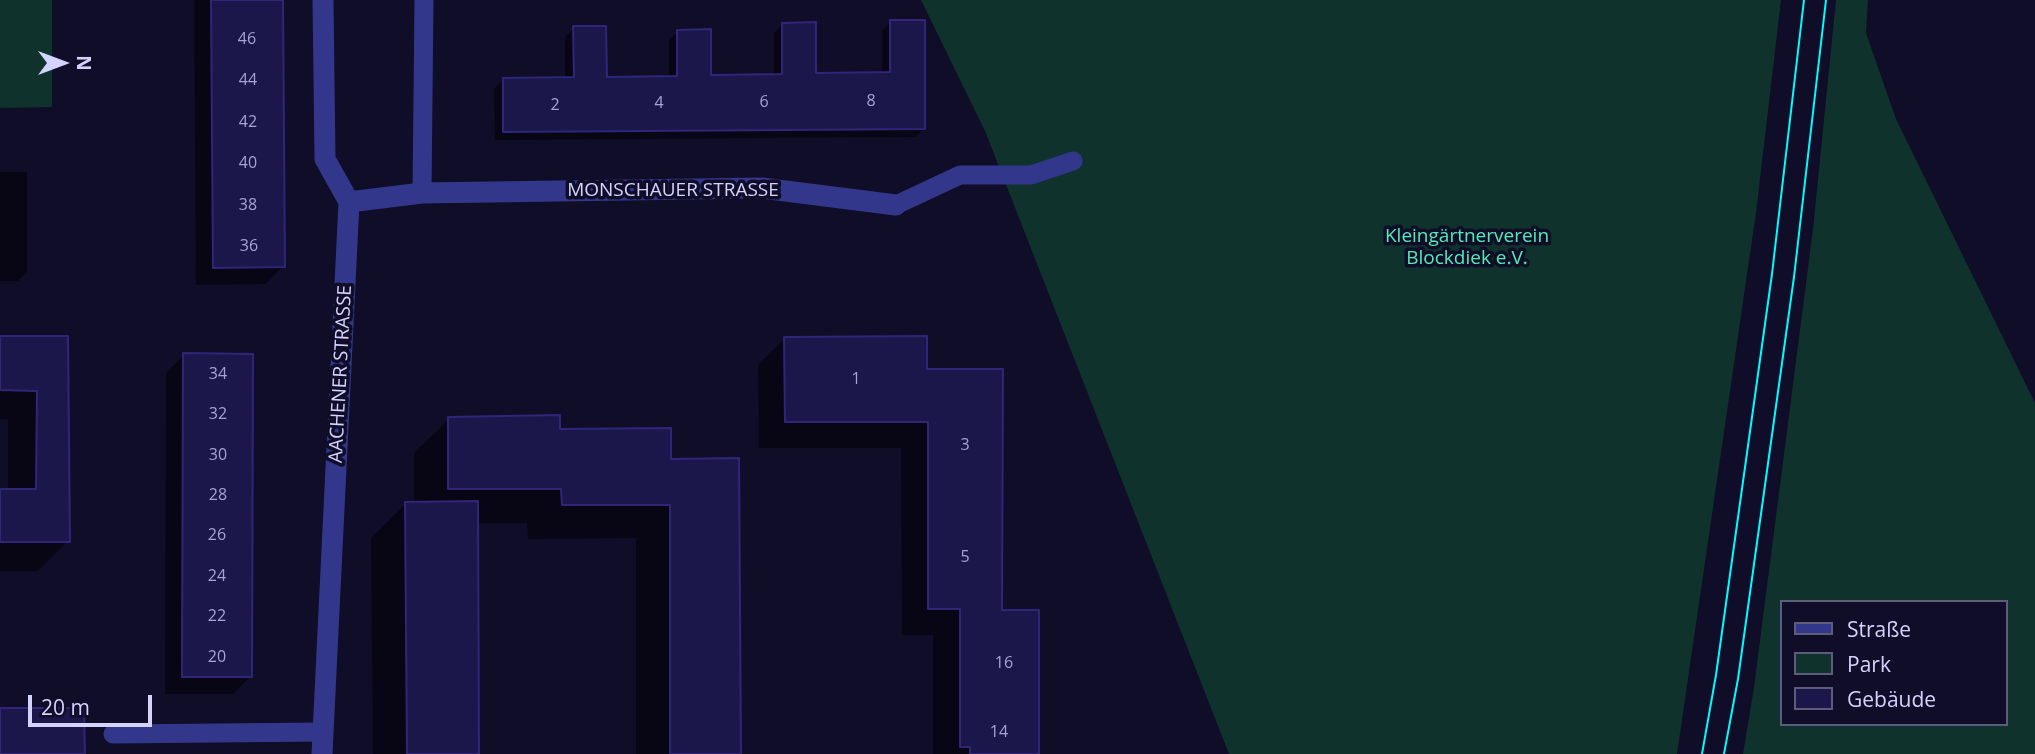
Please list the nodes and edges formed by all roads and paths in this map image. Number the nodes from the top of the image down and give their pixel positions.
1 (323, 0) edge
2 (425, 0) edge
3 (1073, 161) dead end
4 (422, 193) junction
5 (349, 202) junction
6 (896, 205) joint
7 (323, 732) junction
8 (113, 734) dead end
9 (322, 754) edge

1 - 5 street
2 - 4 lane
3 - 6 lane, MONSCHAUER STRASSE
4 - 5 street, MONSCHAUER STRASSE
4 - 6 street, MONSCHAUER STRASSE
5 - 7 street, AACHENER STRASSE
7 - 8 lane
7 - 9 street, AACHENER STRASSE

